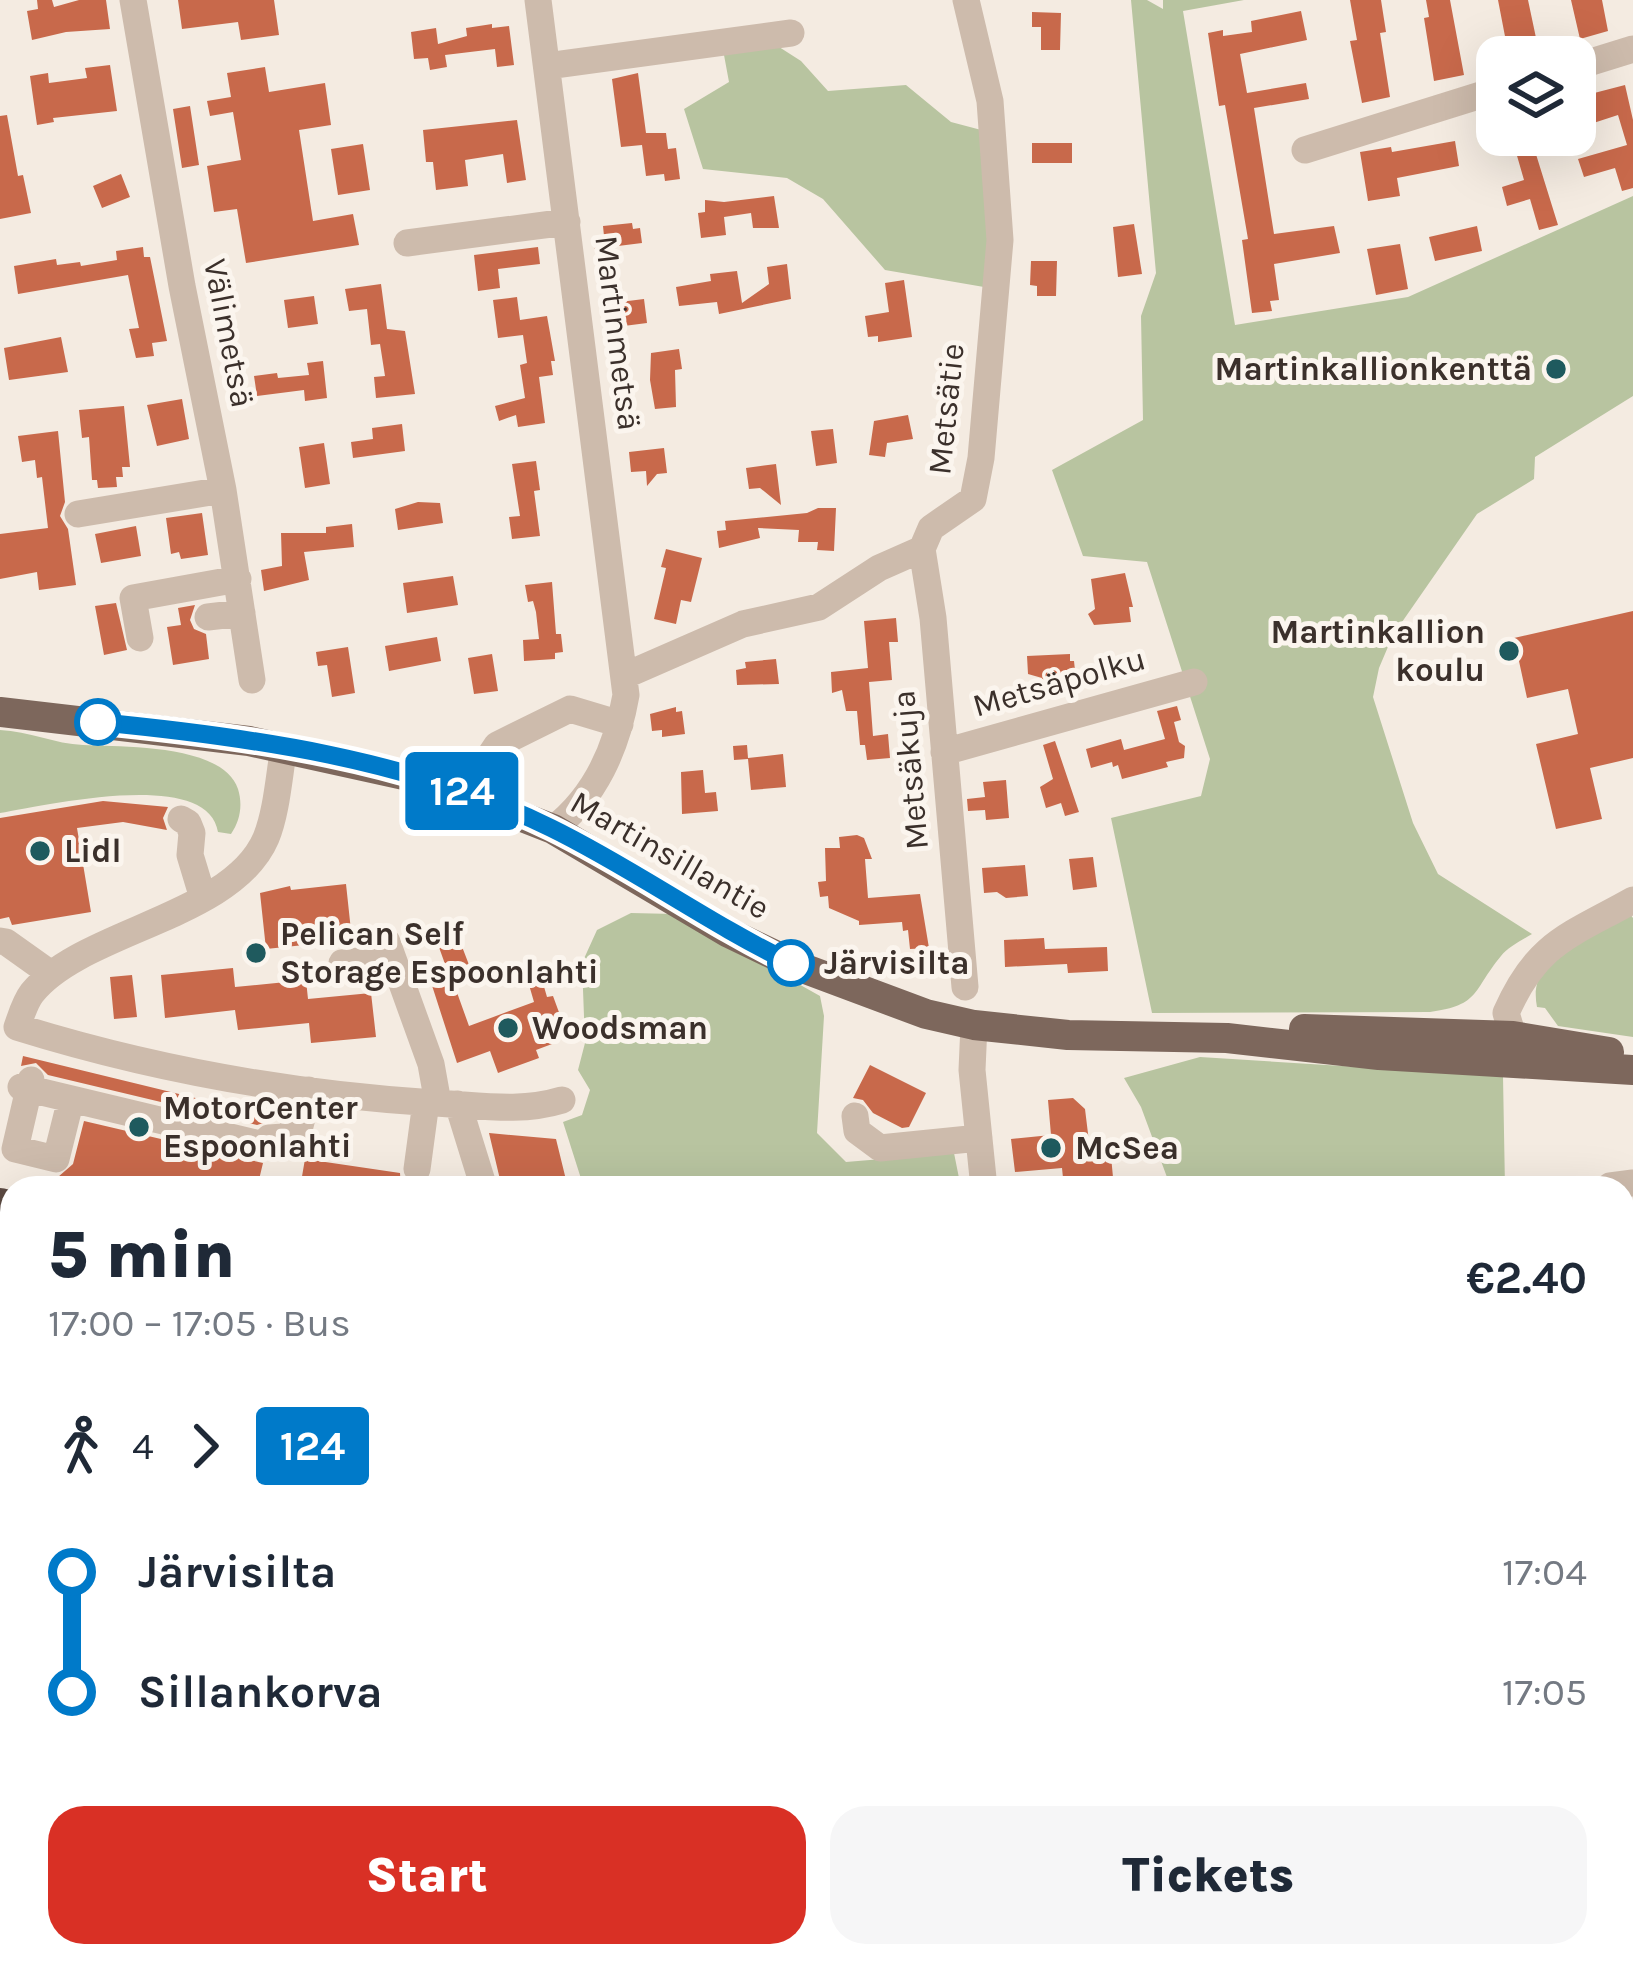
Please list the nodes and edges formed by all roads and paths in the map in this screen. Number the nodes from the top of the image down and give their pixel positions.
1 (133, 0) edge
2 (538, 0) edge
3 (966, 0) edge
4 (791, 33) dead end
5 (1633, 50) edge
6 (1596, 61) edge
7 (547, 66) junction
8 (1476, 97) edge
9 (1305, 150) dead end
10 (568, 221) junction
11 (407, 243) dead end
12 (224, 490) junction
13 (78, 514) dead end
14 (922, 549) junction
15 (238, 579) junction
16 (242, 613) junction
17 (208, 617) dead end
18 (140, 638) dead end
19 (624, 676) junction
20 (252, 680) dead end
21 (1194, 682) dead end
22 (2, 713) edge
23 (612, 722) junction
24 (284, 747) junction
25 (944, 752) junction
26 (487, 760) dead end
27 (181, 819) dead end
28 (553, 829) junction
29 (203, 898) junction
30 (1633, 900) edge
31 (0, 941) edge
32 (342, 963) dead end
33 (51, 974) junction
34 (965, 986) dead end
35 (974, 1025) junction
36 (1512, 1050) junction
37 (1633, 1056) edge
38 (25, 1057) edge
39 (1633, 1070) edge
40 (309, 1090) junction
41 (71, 1099) junction
42 (562, 1100) dead end
43 (441, 1103) junction
44 (865, 1120) dead end
45 (979, 1138) junction
46 (416, 1169) dead end
47 (478, 1176) edge
48 (983, 1176) edge

1 - 12 street, Välimetsä
2 - 7 street, Martinmetsä
3 - 14 street, Metsätie
4 - 7 street
5 - 6 street
7 - 10 street, Martinmetsä
8 - 9 street
10 - 11 street
10 - 19 street, Martinmetsä
12 - 13 street
12 - 15 street, Välimetsä
14 - 19 street, Metsätie
14 - 25 street, Metsäkuja
15 - 16 street, Välimetsä
15 - 18 street
16 - 17 street
16 - 20 street, Välimetsä
19 - 23 street, Martinmetsä
21 - 25 street, Metsäpolku
22 - 24 main road, Martinsillantie
23 - 26 street
23 - 28 street, Martinmetsä
24 - 28 main road, Martinsillantie
24 - 29 street
25 - 34 street, Metsäkuja
27 - 29 street
28 - 35 main road, Martinsillantie
29 - 33 street
30 - 36 street
31 - 33 street
32 - 43 street
33 - 38 street
35 - 36 main road, Martinsillantie
35 - 45 street
36 - 37 main road, Martinsillantie
36 - 39 main road, Martinsillantie
38 - 40 street
38 - 41 street
38 - 41 street
40 - 41 street
40 - 43 street
42 - 43 street
43 - 46 street
43 - 47 street
44 - 45 street
45 - 48 street

